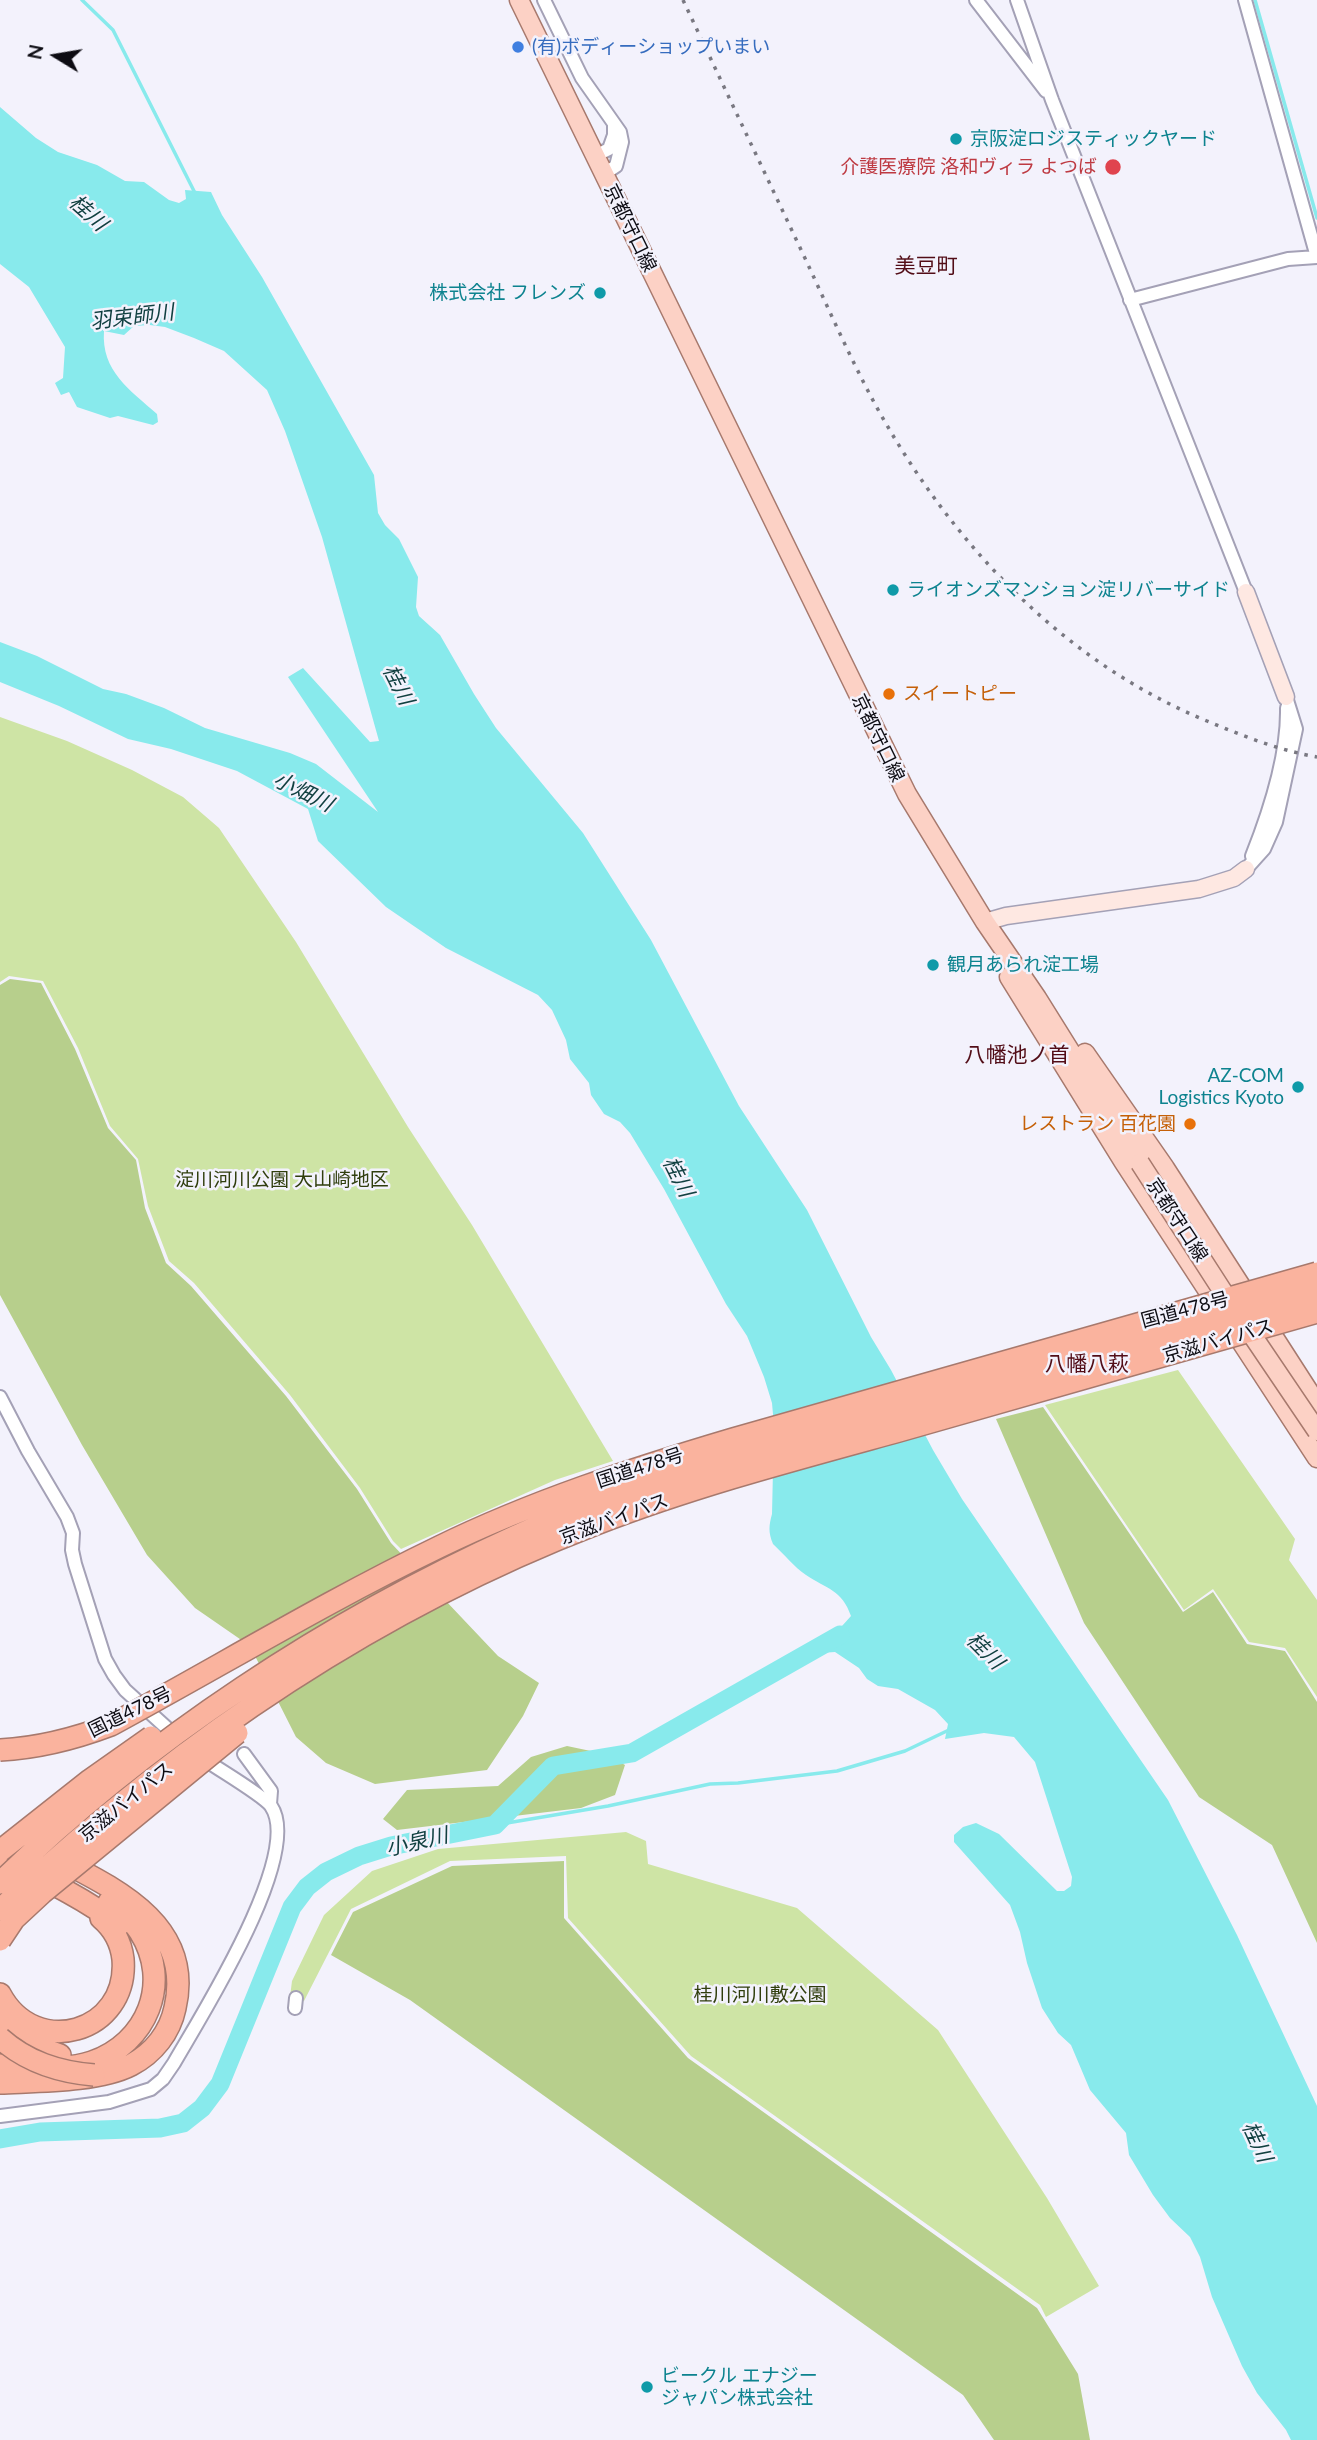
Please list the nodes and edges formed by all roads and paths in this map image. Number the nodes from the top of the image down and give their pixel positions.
1 (519, 0) edge
2 (544, 0) edge
3 (976, 0) edge
4 (1017, 0) edge
5 (1245, 0) edge
6 (1052, 100) junction
7 (614, 123) junction
8 (602, 153) junction
9 (610, 170) junction
10 (1317, 257) edge
11 (1130, 300) junction
12 (1246, 592) joint
13 (1286, 697) joint
14 (1246, 869) joint
15 (987, 926) junction
16 (1165, 1168) junction
17 (1136, 1188) junction
18 (1317, 1273) edge
19 (1317, 1293) edge
20 (1227, 1298) junction
21 (1317, 1312) edge
22 (0, 1397) edge
23 (1317, 1404) edge
24 (1317, 1417) edge
25 (1297, 1431) junction
26 (1317, 1431) edge
27 (1317, 1458) edge
28 (457, 1564) junction
29 (388, 1621) junction
30 (0, 1750) edge
31 (244, 1754) dead end
32 (90, 1780) junction
33 (270, 1804) junction
34 (0, 1830) edge
35 (0, 1839) edge
36 (0, 1851) edge
37 (0, 1858) edge
38 (0, 1883) edge
39 (76, 1897) junction
40 (0, 1910) edge
41 (0, 1940) edge
42 (0, 1994) edge
43 (0, 2022) edge
44 (0, 2039) edge
45 (60, 2055) junction
46 (0, 2065) edge
47 (94, 2075) junction
48 (0, 2083) edge
49 (0, 2116) edge

1 - 8 main road, 京都守口線
2 - 7 street
3 - 6 street
4 - 6 street
5 - 10 street
6 - 11 street
7 - 8 street
7 - 9 street
8 - 9 main road, 京都守口線
9 - 15 main road, 京都守口線
10 - 11 street
11 - 12 street
12 - 13 street
13 - 14 street
14 - 15 street
15 - 16 main road
15 - 17 main road
15 - 20 main road, 京都守口線, bridge
16 - 17 street
16 - 23 main road
17 - 25 main road
18 - 20 highway, 国道478号, bridge
19 - 28 highway, 京滋バイパス, bridge
20 - 26 main road, 京都守口線, bridge
20 - 30 highway, 国道478号, bridge
21 - 29 highway, 京滋バイパス, bridge
22 - 33 street
24 - 25 street
25 - 27 main road
28 - 32 highway, bridge
28 - 38 highway, 京滋バイパス, bridge
29 - 40 highway, 京滋バイパス, bridge
29 - 41 highway, bridge
31 - 33 street
32 - 35 highway, bridge
32 - 36 highway, bridge
33 - 49 street
34 - 47 highway
35 - 46 highway
37 - 39 highway
39 - 42 highway
39 - 45 highway
43 - 45 highway
44 - 45 highway
44 - 47 highway, bridge
47 - 48 highway, bridge

